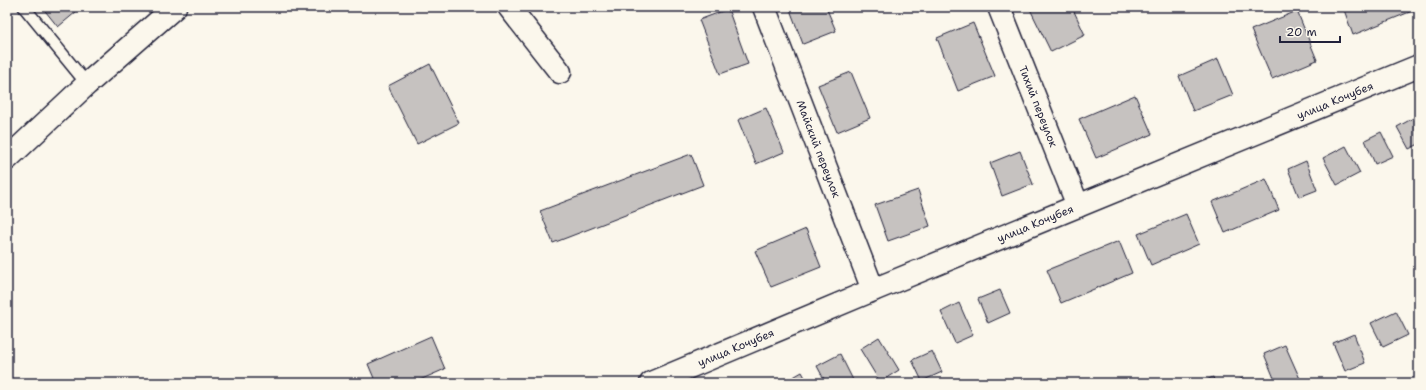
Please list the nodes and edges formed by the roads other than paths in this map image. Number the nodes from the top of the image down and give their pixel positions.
1 (24, 7) edge
2 (175, 7) edge
3 (509, 7) edge
4 (764, 7) edge
5 (999, 7) edge
6 (1419, 66) edge
7 (560, 72) dead end
8 (87, 84) junction
9 (7, 159) edge
10 (1078, 206) junction
11 (873, 290) junction
12 (651, 383) edge

1 - 8 lane
2 - 8 street
3 - 7 street
4 - 11 street, Майский переулок
5 - 10 street, Тихий переулок
6 - 10 street, улица Кочубея
8 - 9 street
10 - 11 street, улица Кочубея
11 - 12 street, улица Кочубея

